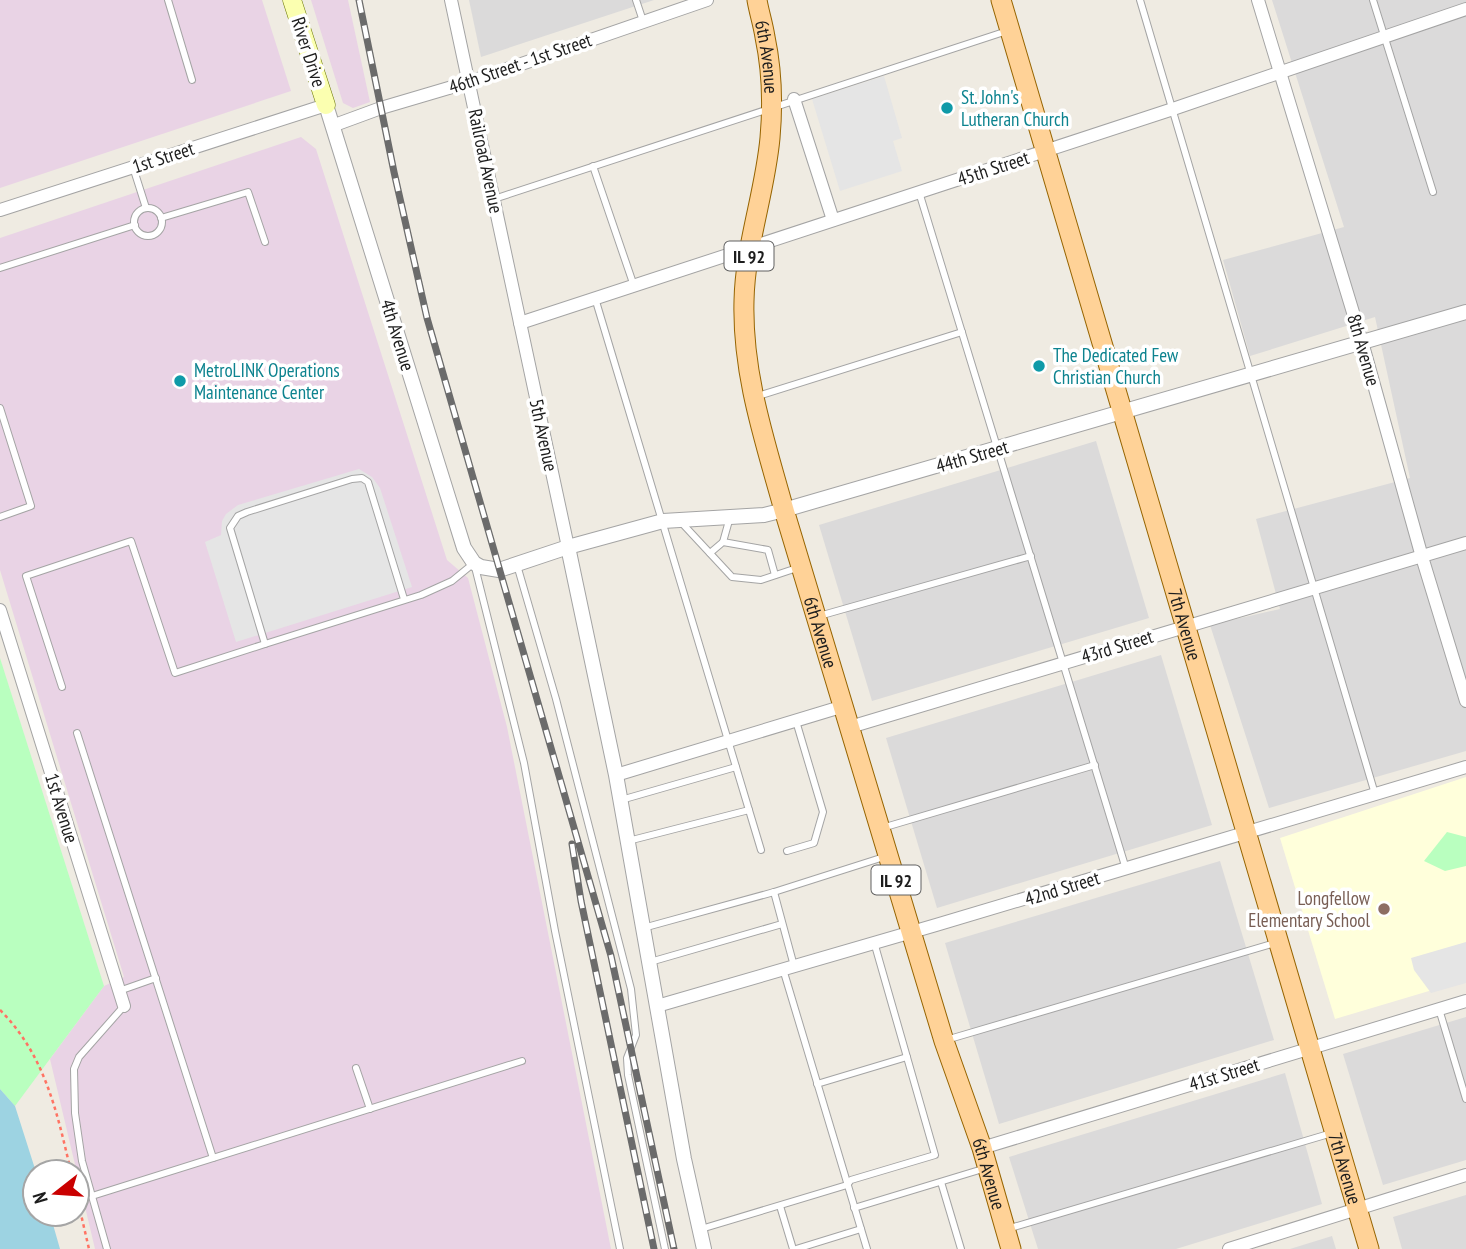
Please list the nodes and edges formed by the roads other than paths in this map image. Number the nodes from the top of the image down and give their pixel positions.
1 (167, 0) edge
2 (292, 0) edge
3 (451, 0) edge
4 (636, 0) edge
5 (707, 0) edge
6 (757, 0) edge
7 (1001, 0) edge
8 (1140, 0) edge
9 (1258, 0) edge
10 (1373, 0) edge
11 (1466, 9) edge
12 (643, 21) junction
13 (1010, 30) junction
14 (1383, 37) junction
15 (1280, 71) junction
16 (192, 80) dead end
17 (469, 82) junction
18 (794, 99) junction
19 (326, 105) junction
20 (771, 106) junction
21 (1173, 109) junction
22 (332, 126) junction
23 (1044, 151) junction
24 (133, 166) junction
25 (593, 166) junction
26 (919, 192) junction
27 (1433, 192) dead end
28 (494, 199) junction
29 (146, 208) junction
30 (0, 210) edge
31 (161, 218) junction
32 (833, 220) junction
33 (135, 225) junction
34 (265, 242) dead end
35 (751, 248) junction
36 (0, 268) edge
37 (634, 286) junction
38 (595, 298) junction
39 (1466, 312) edge
40 (520, 323) junction
41 (962, 332) junction
42 (1362, 342) junction
43 (1250, 375) junction
44 (753, 398) junction
45 (0, 408) edge
46 (1121, 413) junction
47 (998, 448) junction
48 (784, 510) junction
49 (0, 517) edge
50 (730, 517) junction
51 (678, 519) junction
52 (663, 521) junction
53 (723, 542) junction
54 (1466, 543) edge
55 (568, 547) junction
56 (710, 553) junction
57 (1031, 556) junction
58 (1422, 557) junction
59 (474, 563) junction
60 (517, 564) junction
61 (802, 567) junction
62 (749, 571) dead end
63 (775, 575) junction
64 (748, 579) junction
65 (1314, 587) junction
66 (404, 599) junction
67 (0, 610) edge
68 (817, 616) junction
69 (1184, 626) junction
70 (265, 644) junction
71 (1064, 662) junction
72 (62, 687) dead end
73 (1466, 701) edge
74 (844, 706) junction
75 (796, 721) junction
76 (850, 727) junction
77 (77, 733) dead end
78 (729, 741) junction
79 (1095, 765) junction
80 (736, 767) junction
81 (1466, 767) edge
82 (616, 775) junction
83 (1375, 794) junction
84 (621, 800) junction
85 (749, 810) junction
86 (880, 829) junction
87 (1245, 831) junction
88 (628, 841) junction
89 (761, 850) dead end
90 (787, 851) dead end
91 (889, 855) junction
92 (1126, 869) junction
93 (774, 892) junction
94 (782, 924) junction
95 (643, 928) junction
96 (912, 932) junction
97 (874, 942) junction
98 (1278, 942) junction
99 (649, 962) junction
100 (789, 967) junction
101 (156, 978) junction
102 (119, 991) junction
103 (1466, 1001) edge
104 (124, 1006) joint
105 (657, 1006) junction
106 (1439, 1009) junction
107 (944, 1041) junction
108 (1309, 1048) junction
109 (907, 1057) junction
110 (522, 1061) dead end
111 (356, 1068) dead end
112 (817, 1084) junction
113 (1466, 1099) edge
114 (370, 1109) junction
115 (1334, 1132) junction
116 (213, 1158) junction
117 (984, 1158) junction
118 (1466, 1175) edge
119 (941, 1182) junction
120 (847, 1185) junction
121 (92, 1196) junction
122 (780, 1206) junction
123 (854, 1208) junction
124 (1357, 1210) junction
125 (861, 1229) junction
126 (1005, 1229) junction
127 (699, 1230) junction
128 (107, 1249) edge
129 (621, 1249) edge
130 (665, 1249) edge
131 (704, 1249) edge
132 (795, 1249) edge
133 (867, 1249) edge
134 (961, 1249) edge
135 (1011, 1249) edge
136 (1229, 1249) edge
137 (1369, 1249) edge

1 - 16 lane
2 - 19 main road, River Drive
3 - 17 street, Railroad Avenue
4 - 12 lane
5 - 12 street, 46th Street - 1st Street
6 - 20 main road, 6th Avenue / IL 92
7 - 13 main road, 7th Avenue
8 - 21 lane
9 - 15 street, 8th Avenue
10 - 14 lane
11 - 14 street, 45th Street
12 - 17 street, 46th Street - 1st Street
13 - 18 lane
13 - 23 main road, 7th Avenue
14 - 15 street, 45th Street
14 - 27 lane
15 - 21 street, 45th Street
15 - 42 street, 8th Avenue
17 - 22 street, 46th Street - 1st Street
17 - 28 street, Railroad Avenue
18 - 20 lane
18 - 32 street, 6th Avenue
19 - 22 street, 4th Avenue
19 - 24 street, 1st Street
20 - 25 lane
20 - 35 main road, 6th Avenue / IL 92
21 - 23 street, 45th Street
21 - 43 lane
22 - 59 street, 4th Avenue
23 - 26 street, 45th Street
23 - 46 main road, 7th Avenue
24 - 29 lane
24 - 30 street, 1st Street
25 - 28 lane
25 - 37 lane
26 - 32 street, 45th Street
26 - 41 lane
28 - 40 street, Railroad Avenue
29 - 31 lane
29 - 33 lane
31 - 33 lane
31 - 34 lane
32 - 35 street, 45th Street
33 - 36 lane
35 - 37 street, 45th Street
35 - 44 main road, 6th Avenue / IL 92
37 - 38 street, 45th Street
38 - 40 street, 45th Street
38 - 52 lane
39 - 42 street, 44th Street
40 - 55 street, 5th Avenue
41 - 44 lane
41 - 47 lane
42 - 43 street, 44th Street
42 - 58 street, 8th Avenue
43 - 46 street, 44th Street
43 - 65 lane
44 - 48 main road, 6th Avenue / IL 92
45 - 49 lane
46 - 47 street, 44th Street
46 - 69 main road, 7th Avenue
47 - 48 street, 44th Street
47 - 57 lane
48 - 50 street, 44th Street
48 - 61 main road, 6th Avenue / IL 92
50 - 51 street, 44th Street
50 - 53 lane
51 - 52 street, 44th Street
51 - 56 lane
52 - 55 street, 44th Street
52 - 78 lane
53 - 56 lane
53 - 63 lane
54 - 58 street, 43rd Street
55 - 60 street, 44th Street
55 - 82 street
56 - 64 lane
57 - 68 lane
57 - 71 lane
58 - 65 street, 43rd Street
58 - 73 street, 8th Avenue
59 - 60 street, 44th Street
59 - 66 lane
59 - 129 lane
60 - 130 lane
61 - 63 lane
61 - 68 main road, 6th Avenue / IL 92
62 - 64 lane
63 - 64 lane
65 - 69 street, 43rd Street
65 - 83 lane
66 - 70 lane
66 - 70 lane
67 - 102 street, 1st Avenue
68 - 74 main road, 6th Avenue / IL 92
69 - 71 street, 43rd Street
69 - 87 main road, 7th Avenue
70 - 72 lane
71 - 76 street, 43rd Street
71 - 79 lane
74 - 75 street
74 - 76 main road, 6th Avenue / IL 92
75 - 78 street
75 - 90 lane
76 - 86 main road, 6th Avenue / IL 92
77 - 101 lane
78 - 80 lane
78 - 82 street
79 - 86 lane
79 - 92 lane
80 - 84 lane
80 - 85 lane
81 - 83 street, 42nd Street
82 - 84 street
83 - 87 street, 42nd Street
84 - 88 street
85 - 88 lane
85 - 89 lane
86 - 91 main road, 6th Avenue / IL 92
87 - 92 street, 42nd Street
87 - 98 main road, 7th Avenue
88 - 95 street
91 - 93 lane
91 - 96 main road, 6th Avenue / IL 92
92 - 96 street, 42nd Street
93 - 94 lane
93 - 95 lane
94 - 99 lane
94 - 100 lane
95 - 99 street
96 - 97 street, 42nd Street
96 - 107 main road, 6th Avenue / IL 92
97 - 100 street, 42nd Street
97 - 109 lane
98 - 107 lane
98 - 108 main road, 7th Avenue
99 - 105 street
100 - 105 street, 42nd Street
100 - 112 lane
101 - 102 lane
101 - 116 lane
102 - 104 street, 1st Avenue
103 - 106 street, 41st Street
104 - 121 lane
105 - 127 street
106 - 108 street, 41st Street
106 - 113 lane
107 - 117 main road, 6th Avenue / IL 92
108 - 115 main road, 7th Avenue
108 - 117 street, 41st Street
109 - 112 lane
109 - 120 lane
110 - 114 lane
111 - 114 lane
112 - 120 lane
114 - 116 lane
115 - 124 main road, 7th Avenue
115 - 126 lane
116 - 121 lane
117 - 119 lane
117 - 126 main road, 6th Avenue / IL 92
118 - 124 street
119 - 123 lane
119 - 134 lane
120 - 122 lane
120 - 123 lane
121 - 128 lane
122 - 127 lane
122 - 132 lane
123 - 125 lane
124 - 136 street
124 - 137 main road, 7th Avenue
125 - 132 lane
125 - 133 lane
126 - 135 main road, 6th Avenue / IL 92
127 - 131 street

